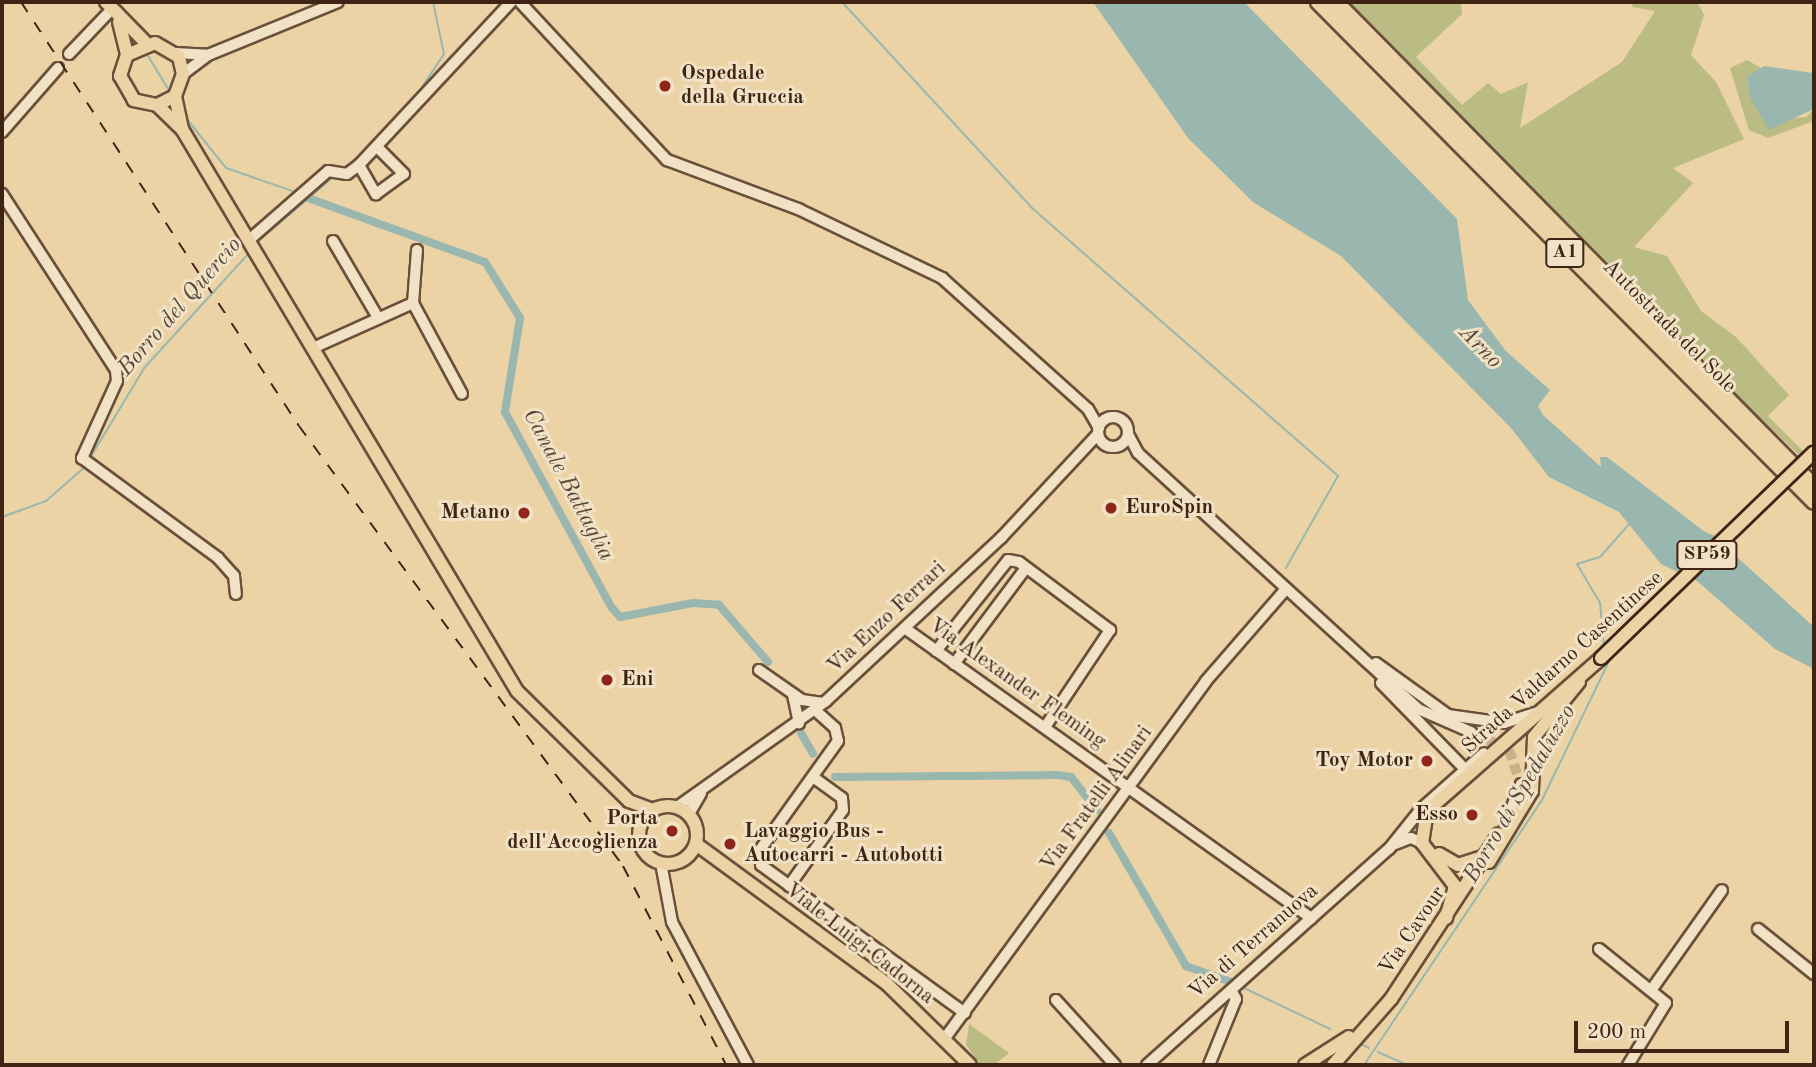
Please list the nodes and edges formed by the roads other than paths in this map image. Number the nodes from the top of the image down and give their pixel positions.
1 (338, 2) edge
2 (511, 2) edge
3 (520, 2) edge
4 (1318, 2) edge
5 (1336, 2) edge
6 (108, 6) edge
7 (119, 22) junction
8 (146, 43) junction
9 (176, 53) junction
10 (69, 54) dead end
11 (127, 55) junction
12 (208, 55) junction
13 (58, 68) dead end
14 (183, 74) junction
15 (175, 96) junction
16 (158, 105) junction
17 (183, 129) junction
18 (2, 132) edge
19 (377, 146) junction
20 (359, 165) junction
21 (2, 194) edge
22 (250, 240) junction
23 (333, 241) dead end
24 (417, 250) dead end
25 (412, 303) junction
26 (377, 316) junction
27 (313, 348) junction
28 (462, 394) dead end
29 (1087, 409) junction
30 (1108, 418) junction
31 (1099, 431) junction
32 (1128, 435) junction
33 (1113, 446) junction
34 (1814, 452) edge
35 (1138, 453) junction
36 (1083, 454) junction
37 (1814, 486) edge
38 (1814, 502) edge
39 (1025, 569) junction
40 (1286, 589) junction
41 (236, 594) dead end
42 (906, 629) junction
43 (1355, 650) junction
44 (936, 651) junction
45 (1601, 658) junction
46 (954, 664) junction
47 (759, 670) dead end
48 (1584, 676) junction
49 (792, 694) junction
50 (819, 706) junction
51 (1537, 712) junction
52 (799, 723) junction
53 (1045, 727) junction
54 (1516, 731) junction
55 (1471, 732) tunnel mouth
56 (1465, 769) junction
57 (813, 777) junction
58 (1521, 785) tunnel mouth
59 (1130, 786) junction
60 (701, 792) junction
61 (629, 801) junction
62 (677, 807) junction
63 (652, 810) junction
64 (689, 814) junction
65 (641, 823) junction
66 (1499, 834) joint
67 (1422, 843) junction
68 (696, 844) junction
69 (1389, 849) junction
70 (688, 857) junction
71 (718, 861) junction
72 (661, 863) junction
73 (1480, 863) junction
74 (789, 886) junction
75 (1722, 890) dead end
76 (1311, 918) junction
77 (1446, 918) junction
78 (1758, 929) dead end
79 (1599, 949) dead end
80 (1814, 974) edge
81 (1652, 989) junction
82 (1231, 990) junction
83 (1056, 1000) dead end
84 (965, 1013) junction
85 (1379, 1013) junction
86 (946, 1038) junction
87 (748, 1065) edge
88 (970, 1065) edge
89 (1115, 1065) edge
90 (1147, 1065) edge
91 (1209, 1065) edge
92 (1305, 1065) edge
93 (1334, 1065) edge
94 (1628, 1065) edge

1 - 12 street
2 - 19 street
3 - 29 street
4 - 38 highway, Autostrada del Sole / A1
5 - 37 highway, Autostrada del Sole / A1
6 - 7 main road
6 - 10 street
7 - 8 main road
7 - 11 main road
8 - 9 main road
8 - 11 main road
9 - 12 street
9 - 14 main road
11 - 16 main road
12 - 14 street
13 - 18 street
14 - 15 main road
15 - 16 main road
15 - 17 main road
16 - 17 main road
17 - 22 main road
19 - 20 street
19 - 20 street
20 - 22 street
21 - 41 street
22 - 27 main road
23 - 26 street
24 - 25 street
25 - 26 street
25 - 28 street
26 - 27 street
27 - 61 main road
29 - 30 street
29 - 31 street
30 - 31 street, Via Enzo Ferrari
30 - 32 street
31 - 33 street
31 - 36 street, Via Enzo Ferrari
32 - 33 street
32 - 35 street
33 - 35 street
33 - 36 street
34 - 45 main road, Strada Valdarno Casentinese / SP59, bridge
35 - 40 street
36 - 42 street, Via Enzo Ferrari
39 - 44 street
39 - 46 street
39 - 53 street
40 - 43 street
40 - 59 street, Via Fratelli Alinari
42 - 44 street, Via Alexander Fleming
42 - 50 street, Via Enzo Ferrari
43 - 51 street
43 - 55 street
43 - 56 street
44 - 46 street, Via Alexander Fleming
45 - 48 main road, Via Cavour
45 - 51 main road, Strada Valdarno Casentinese / SP59
46 - 53 street, Via Alexander Fleming
47 - 49 street
48 - 73 main road, Via Cavour
48 - 73 main road
49 - 50 street
49 - 52 street
50 - 52 street, Via Enzo Ferrari
50 - 57 street
51 - 54 main road, Strada Valdarno Casentinese / SP59
52 - 60 street, Via Enzo Ferrari
53 - 59 street, Via Alexander Fleming
54 - 56 street, Via di Terranuova
54 - 67 main road, Strada Valdarno Casentinese / SP59
56 - 69 street, Via di Terranuova
57 - 74 street
57 - 74 street
58 - 66 street
59 - 76 street, Via Alexander Fleming
59 - 84 street, Via Fratelli Alinari
60 - 62 street, Via Enzo Ferrari
60 - 64 street
61 - 63 main road
61 - 65 main road
62 - 63 main road
62 - 64 main road
63 - 65 main road
64 - 68 main road
65 - 72 main road
66 - 73 main road, Via Cavour
67 - 69 street, Via di Terranuova
67 - 77 main road
68 - 70 main road
68 - 71 main road, Viale Luigi Cadorna
69 - 76 street, Via di Terranuova
70 - 71 main road, Viale Luigi Cadorna
70 - 72 main road
71 - 86 main road, Viale Luigi Cadorna
72 - 87 street
73 - 77 main road, Via Cavour
74 - 84 street
75 - 81 street
76 - 82 street, Via di Terranuova
77 - 85 main road, Via Cavour
78 - 80 street
79 - 81 street
81 - 94 street
82 - 90 street, Via di Terranuova
82 - 91 street
83 - 89 street
84 - 86 street, Via Fratelli Alinari
85 - 92 main road, Via Cavour
85 - 93 main road, Via Cavour
86 - 88 main road, Viale Luigi Cadorna

